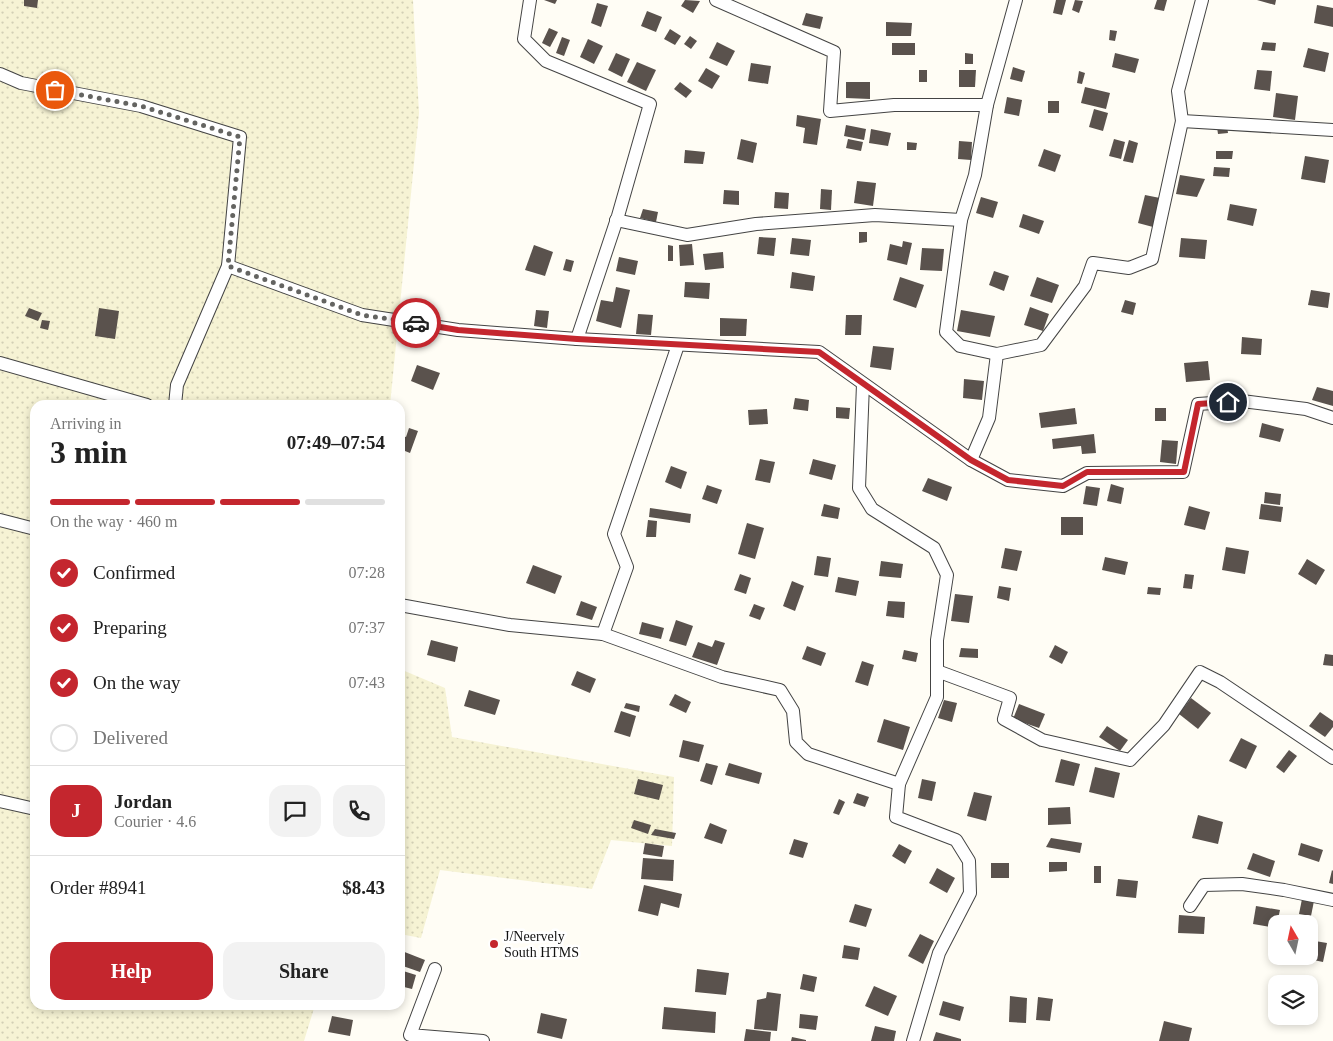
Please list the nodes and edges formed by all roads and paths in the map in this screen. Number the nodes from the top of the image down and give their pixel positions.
1 (530, 0) edge
2 (716, 0) edge
3 (1016, 0) edge
4 (1202, 0) edge
5 (0, 74) edge
6 (987, 105) junction
7 (1182, 121) junction
8 (1333, 130) edge
9 (616, 220) junction
10 (961, 220) junction
11 (228, 266) junction
12 (577, 339) junction
13 (678, 345) junction
14 (997, 354) junction
15 (0, 363) edge
16 (863, 384) junction
17 (130, 400) edge
18 (176, 400) edge
19 (1333, 418) edge
20 (971, 460) junction
21 (0, 520) edge
22 (30, 528) edge
23 (405, 606) edge
24 (603, 634) junction
25 (937, 671) junction
26 (1333, 758) edge
27 (899, 784) junction
28 (0, 801) edge
29 (30, 808) edge
30 (1333, 900) edge
31 (1190, 906) dead end
32 (435, 969) dead end
33 (409, 1038) edge
34 (484, 1041) edge
35 (913, 1041) edge

1 - 9 street
2 - 6 street
3 - 6 street
4 - 7 street
5 - 11 street
6 - 10 street
7 - 8 street
7 - 14 street
9 - 10 street
9 - 12 street
10 - 14 street
11 - 12 street
11 - 18 street
12 - 13 street
13 - 16 street
13 - 24 street
14 - 20 street
15 - 17 street
16 - 20 street
16 - 25 street
19 - 20 street
21 - 22 street
23 - 24 street
24 - 27 street
25 - 26 street
25 - 27 street
27 - 35 street
28 - 29 street
30 - 31 street
32 - 33 street
33 - 34 street

